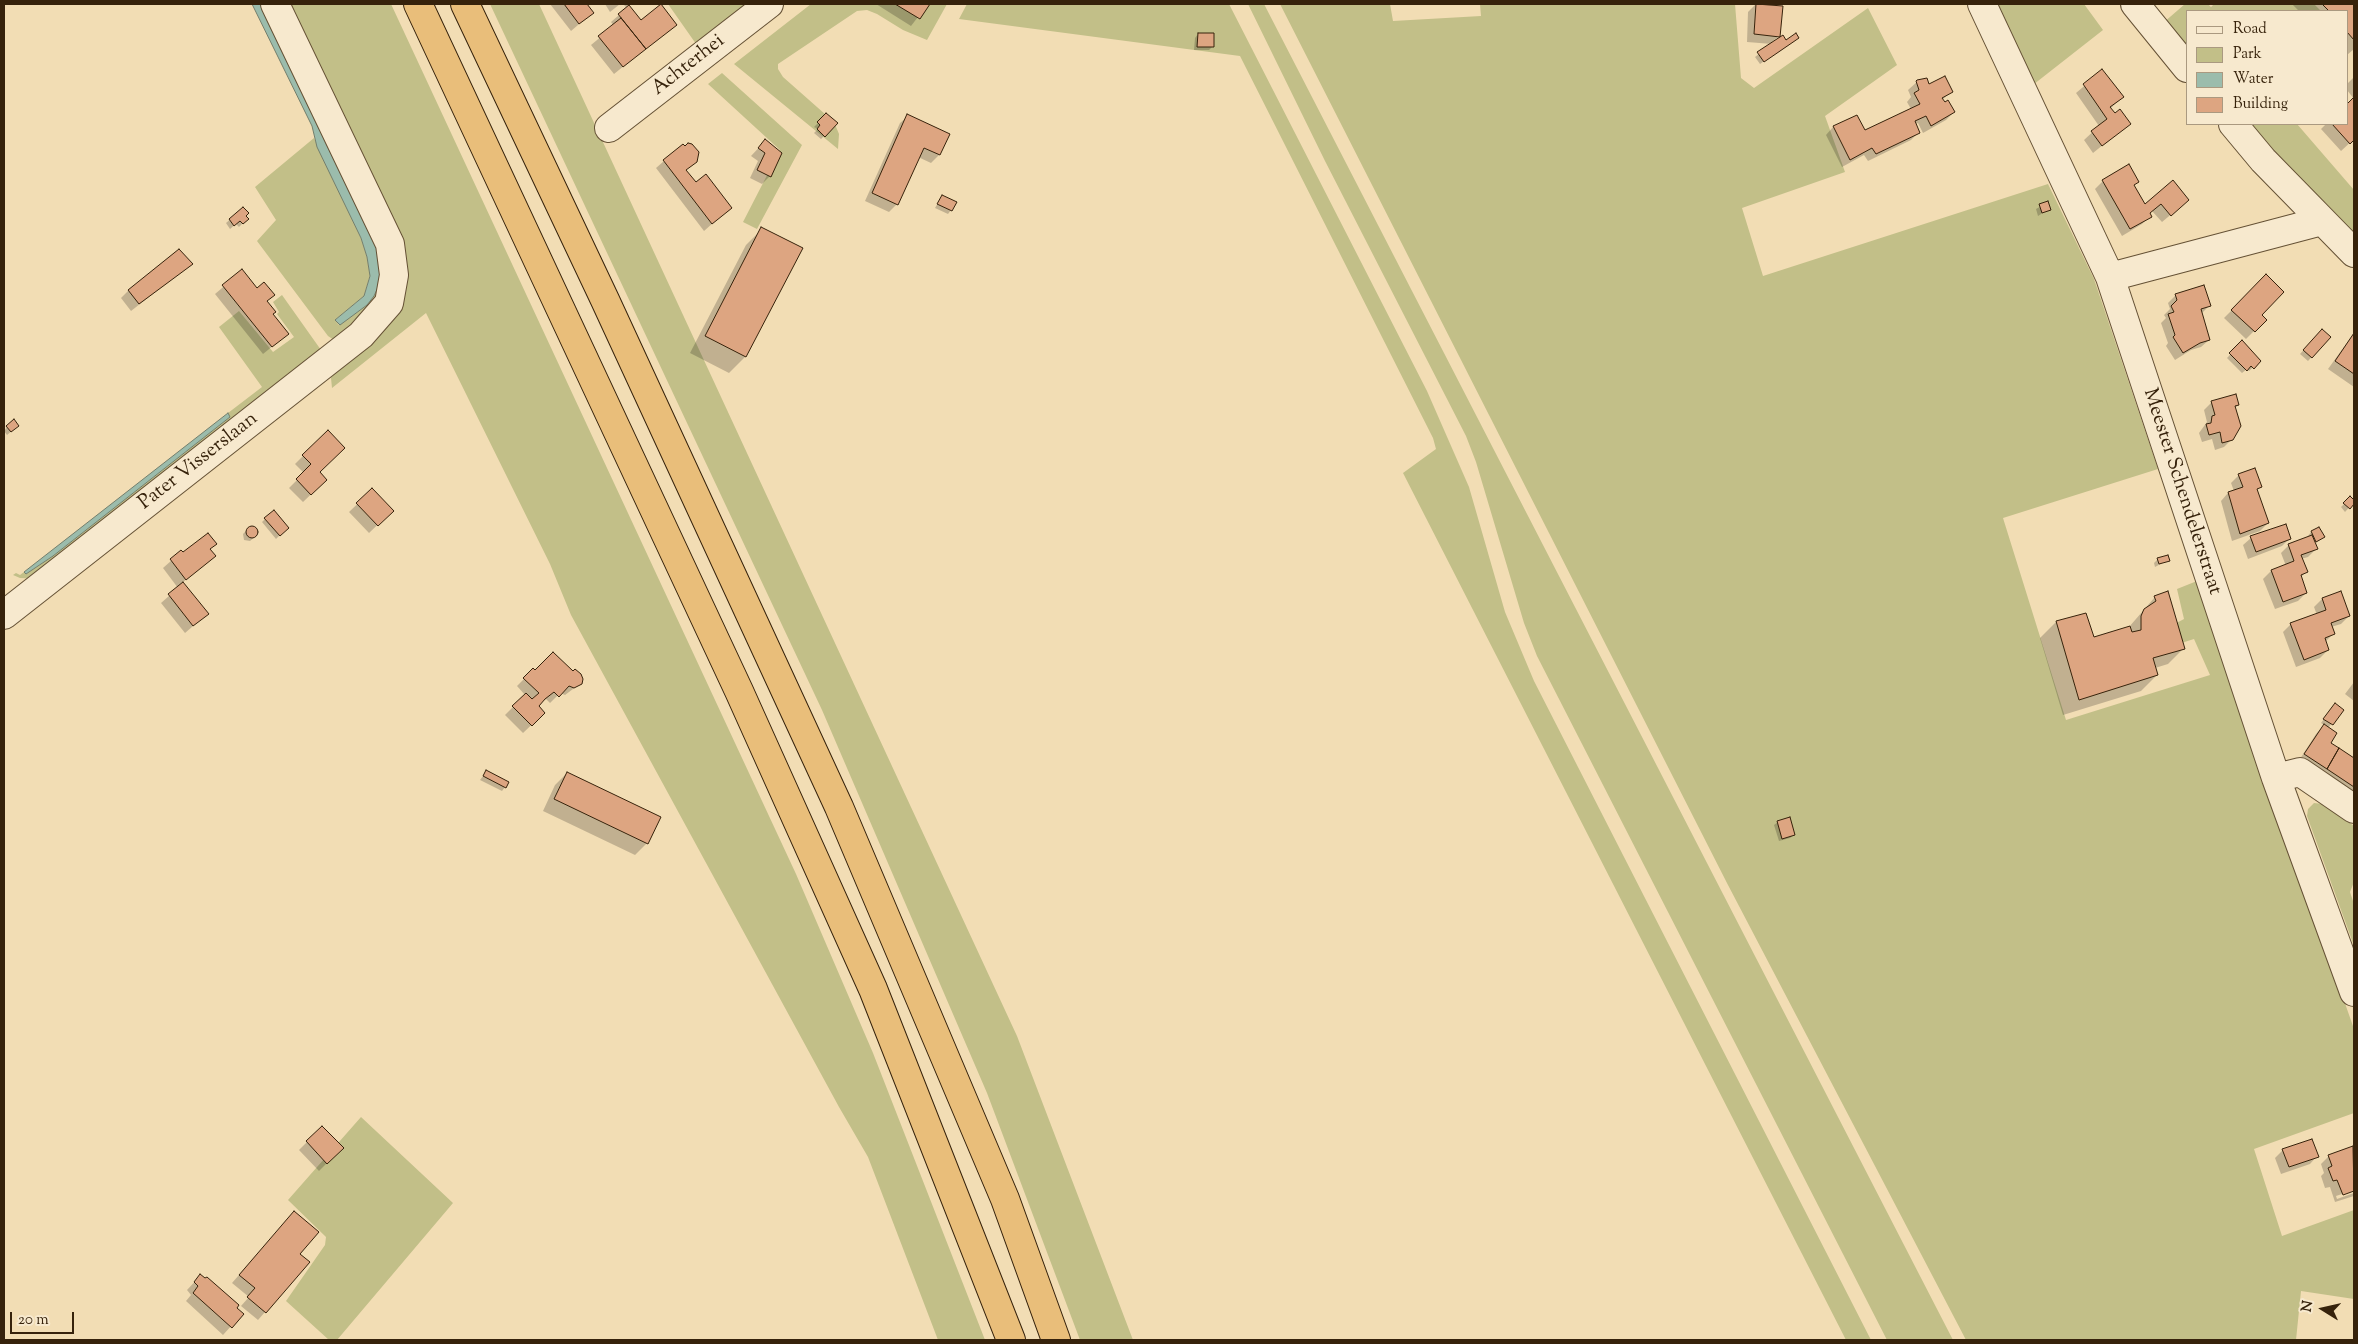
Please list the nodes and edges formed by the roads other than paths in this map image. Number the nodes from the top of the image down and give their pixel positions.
1 (275, 4) edge
2 (418, 4) edge
3 (465, 4) edge
4 (769, 4) edge
5 (1982, 4) edge
6 (2135, 4) edge
7 (2186, 67) edge
8 (2234, 125) edge
9 (609, 128) dead end
10 (2322, 221) junction
11 (2354, 252) edge
12 (2110, 277) junction
13 (4, 615) edge
14 (2276, 778) junction
15 (2354, 809) edge
16 (2354, 992) edge
17 (1011, 1340) edge
18 (1056, 1340) edge

1 - 13 street, Pater Visserslaan
2 - 17 highway
3 - 18 highway
4 - 9 street, Achterhei
5 - 12 street, Meester Schendelerstraat
6 - 7 street
8 - 10 street
10 - 11 street
10 - 12 street
12 - 14 street, Meester Schendelerstraat
14 - 15 street
14 - 16 street, Meester Schendelerstraat

